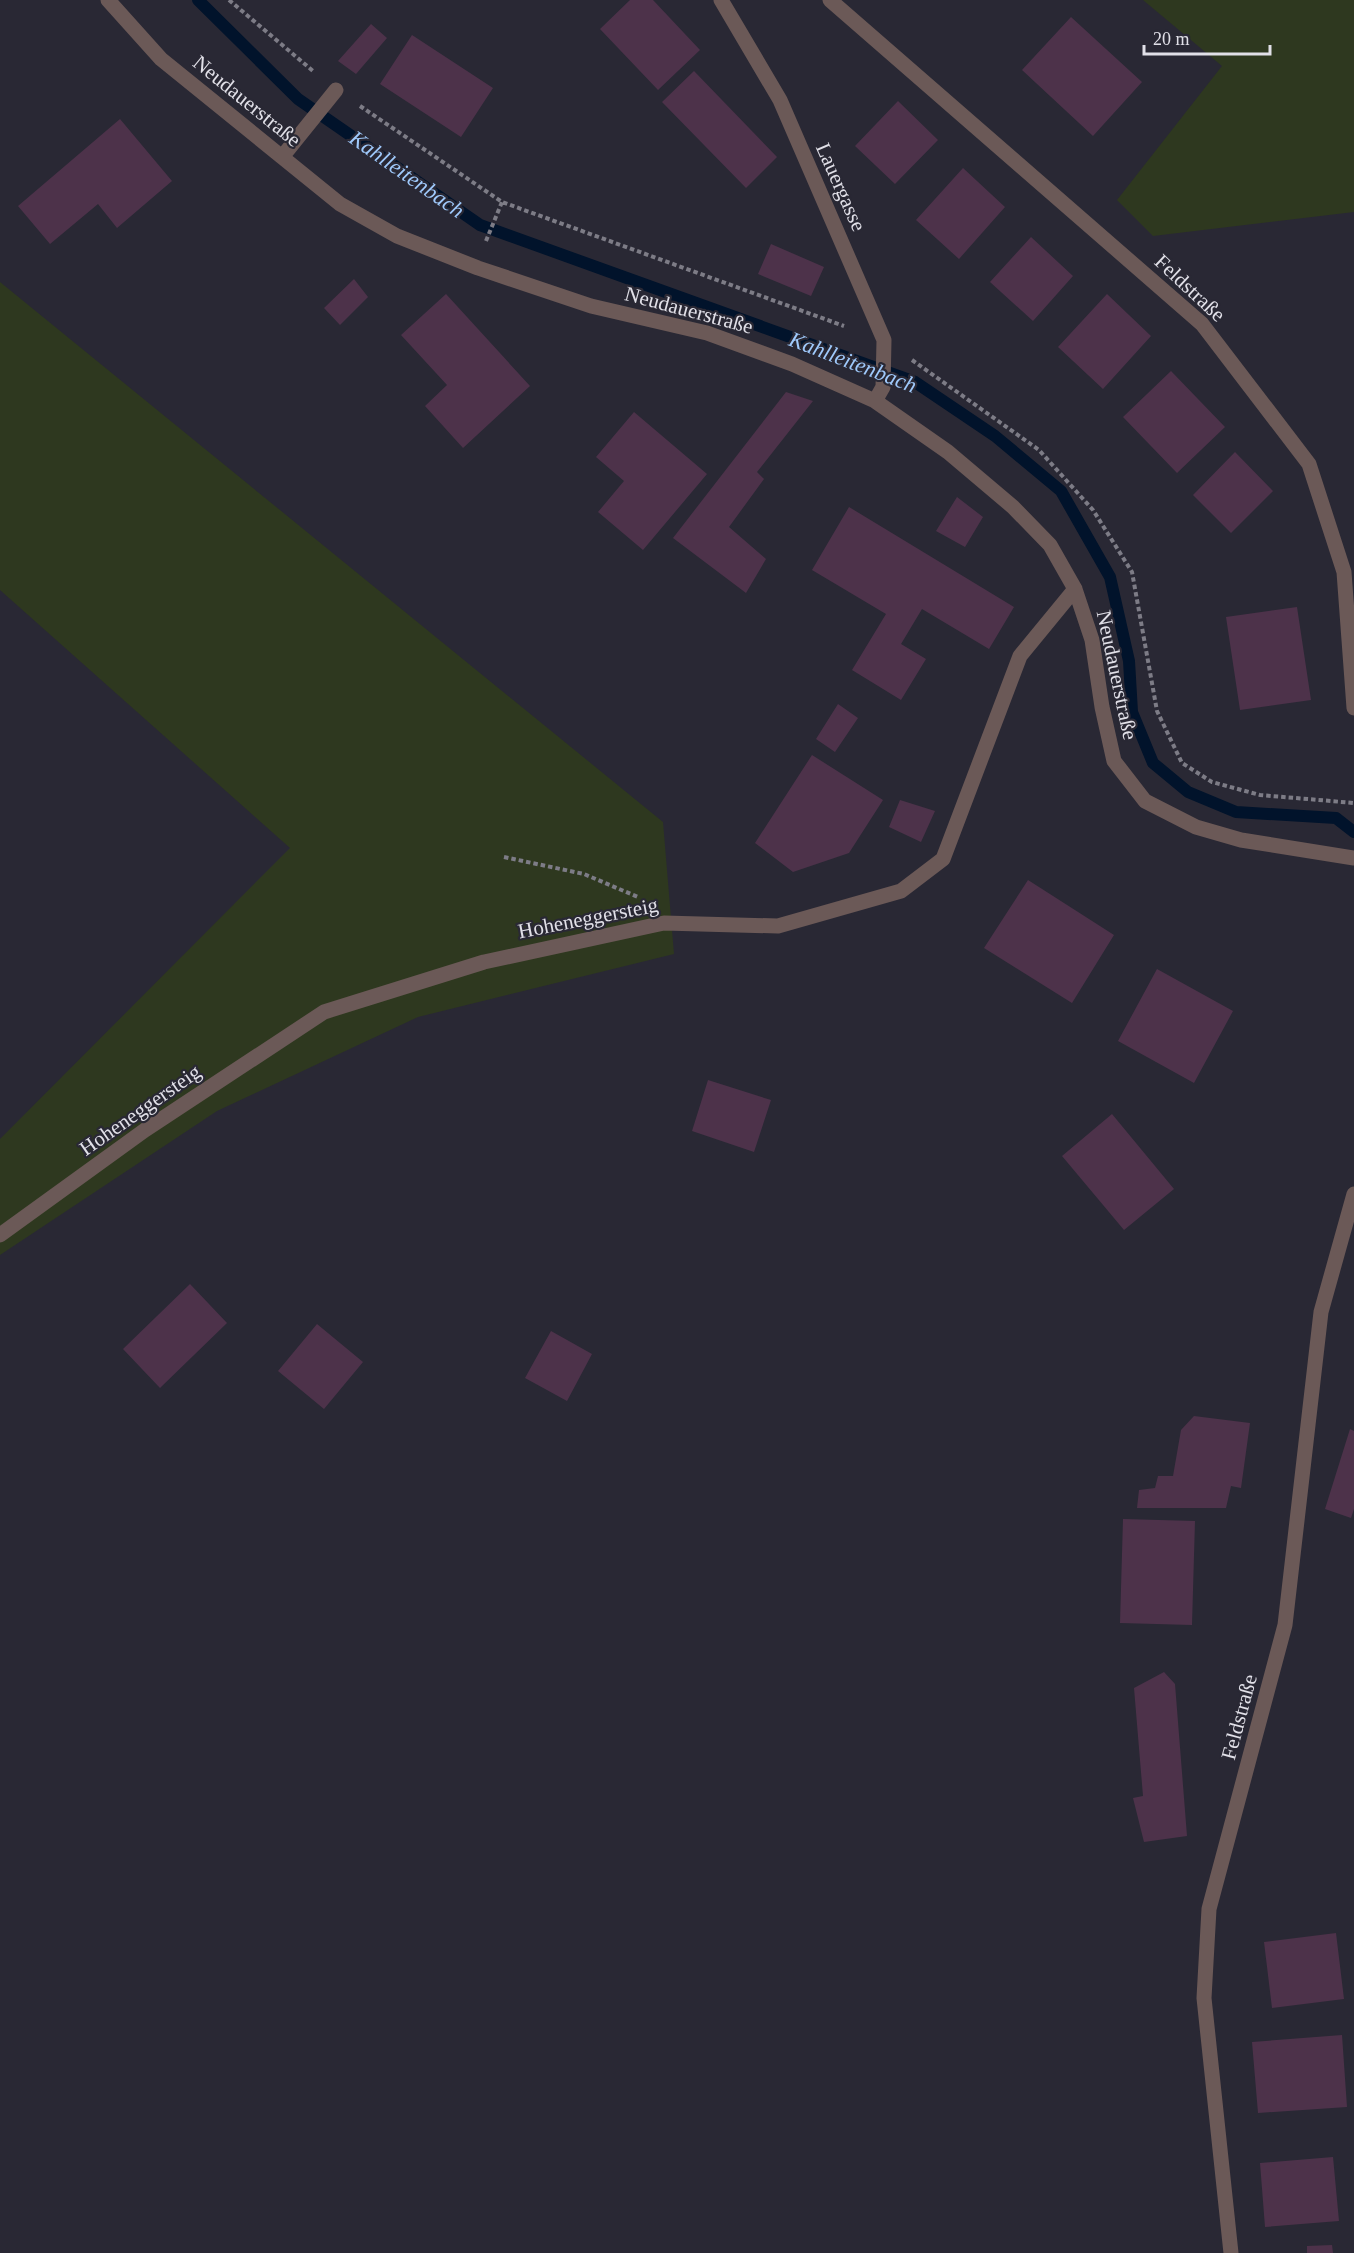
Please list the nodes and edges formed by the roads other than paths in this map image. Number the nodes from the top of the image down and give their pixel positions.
1 (108, 0) edge
2 (721, 0) edge
3 (830, 0) edge
4 (336, 90) road end
5 (282, 157) junction
6 (875, 401) junction
7 (1349, 576) edge
8 (1075, 589) junction
9 (1354, 708) edge
10 (1354, 858) edge
11 (1354, 1194) edge
12 (0, 1235) edge
13 (1231, 2253) edge

1 - 5 street, Neudauerstraße
2 - 6 street, Lauergasse
3 - 7 street, Feldstraße
4 - 5 street
5 - 6 street, Neudauerstraße
6 - 8 street, Neudauerstraße
7 - 9 street, Feldstraße
8 - 10 street, Neudauerstraße
8 - 12 street, Hoheneggersteig
11 - 13 street, Feldstraße

